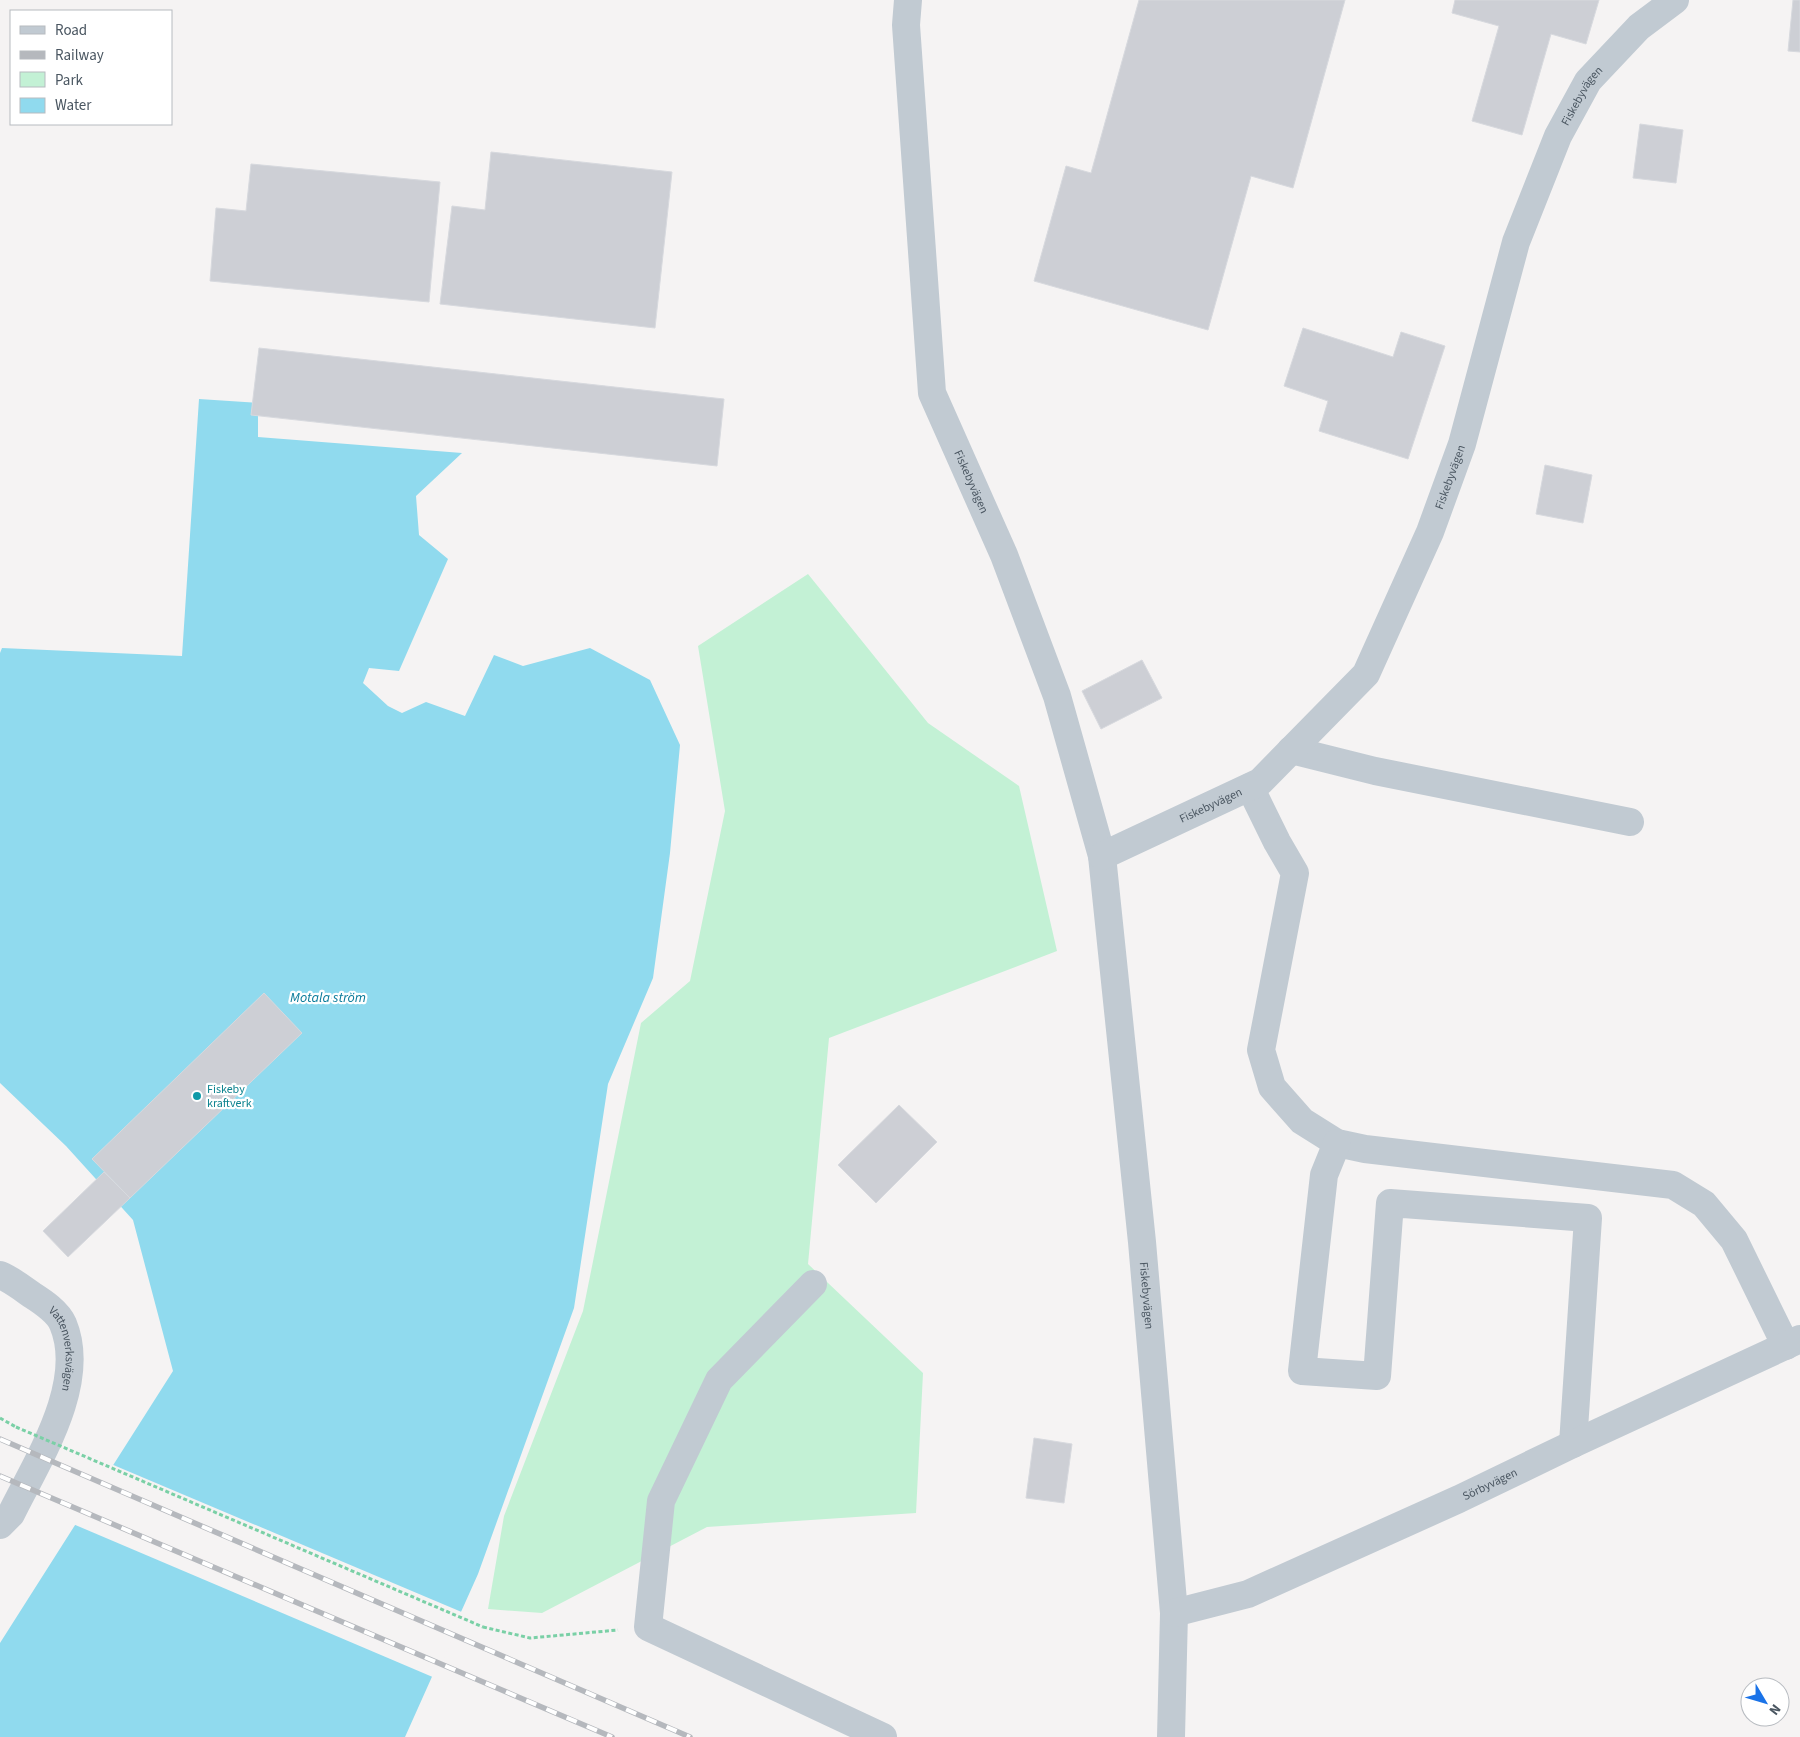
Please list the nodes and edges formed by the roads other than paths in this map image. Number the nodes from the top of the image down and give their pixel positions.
1 (908, 0) edge
2 (1675, 0) edge
3 (1291, 750) junction
4 (1250, 787) junction
5 (1630, 822) dead end
6 (1102, 856) junction
7 (1338, 1143) junction
8 (0, 1275) edge
9 (813, 1284) dead end
10 (1793, 1342) edge
11 (1573, 1444) junction
12 (0, 1524) edge
13 (1174, 1613) junction
14 (883, 1737) edge
15 (1170, 1737) edge

1 - 6 street, Fiskebyvägen
2 - 3 street, Fiskebyvägen
3 - 4 street, Fiskebyvägen
3 - 5 street
4 - 6 street, Fiskebyvägen
4 - 7 street
6 - 13 street, Fiskebyvägen
7 - 10 street
7 - 11 street
8 - 12 street, Vattenverksvägen
9 - 14 street
10 - 11 street, Sörbyvägen
11 - 13 street, Sörbyvägen
13 - 15 street, Fiskebyvägen

